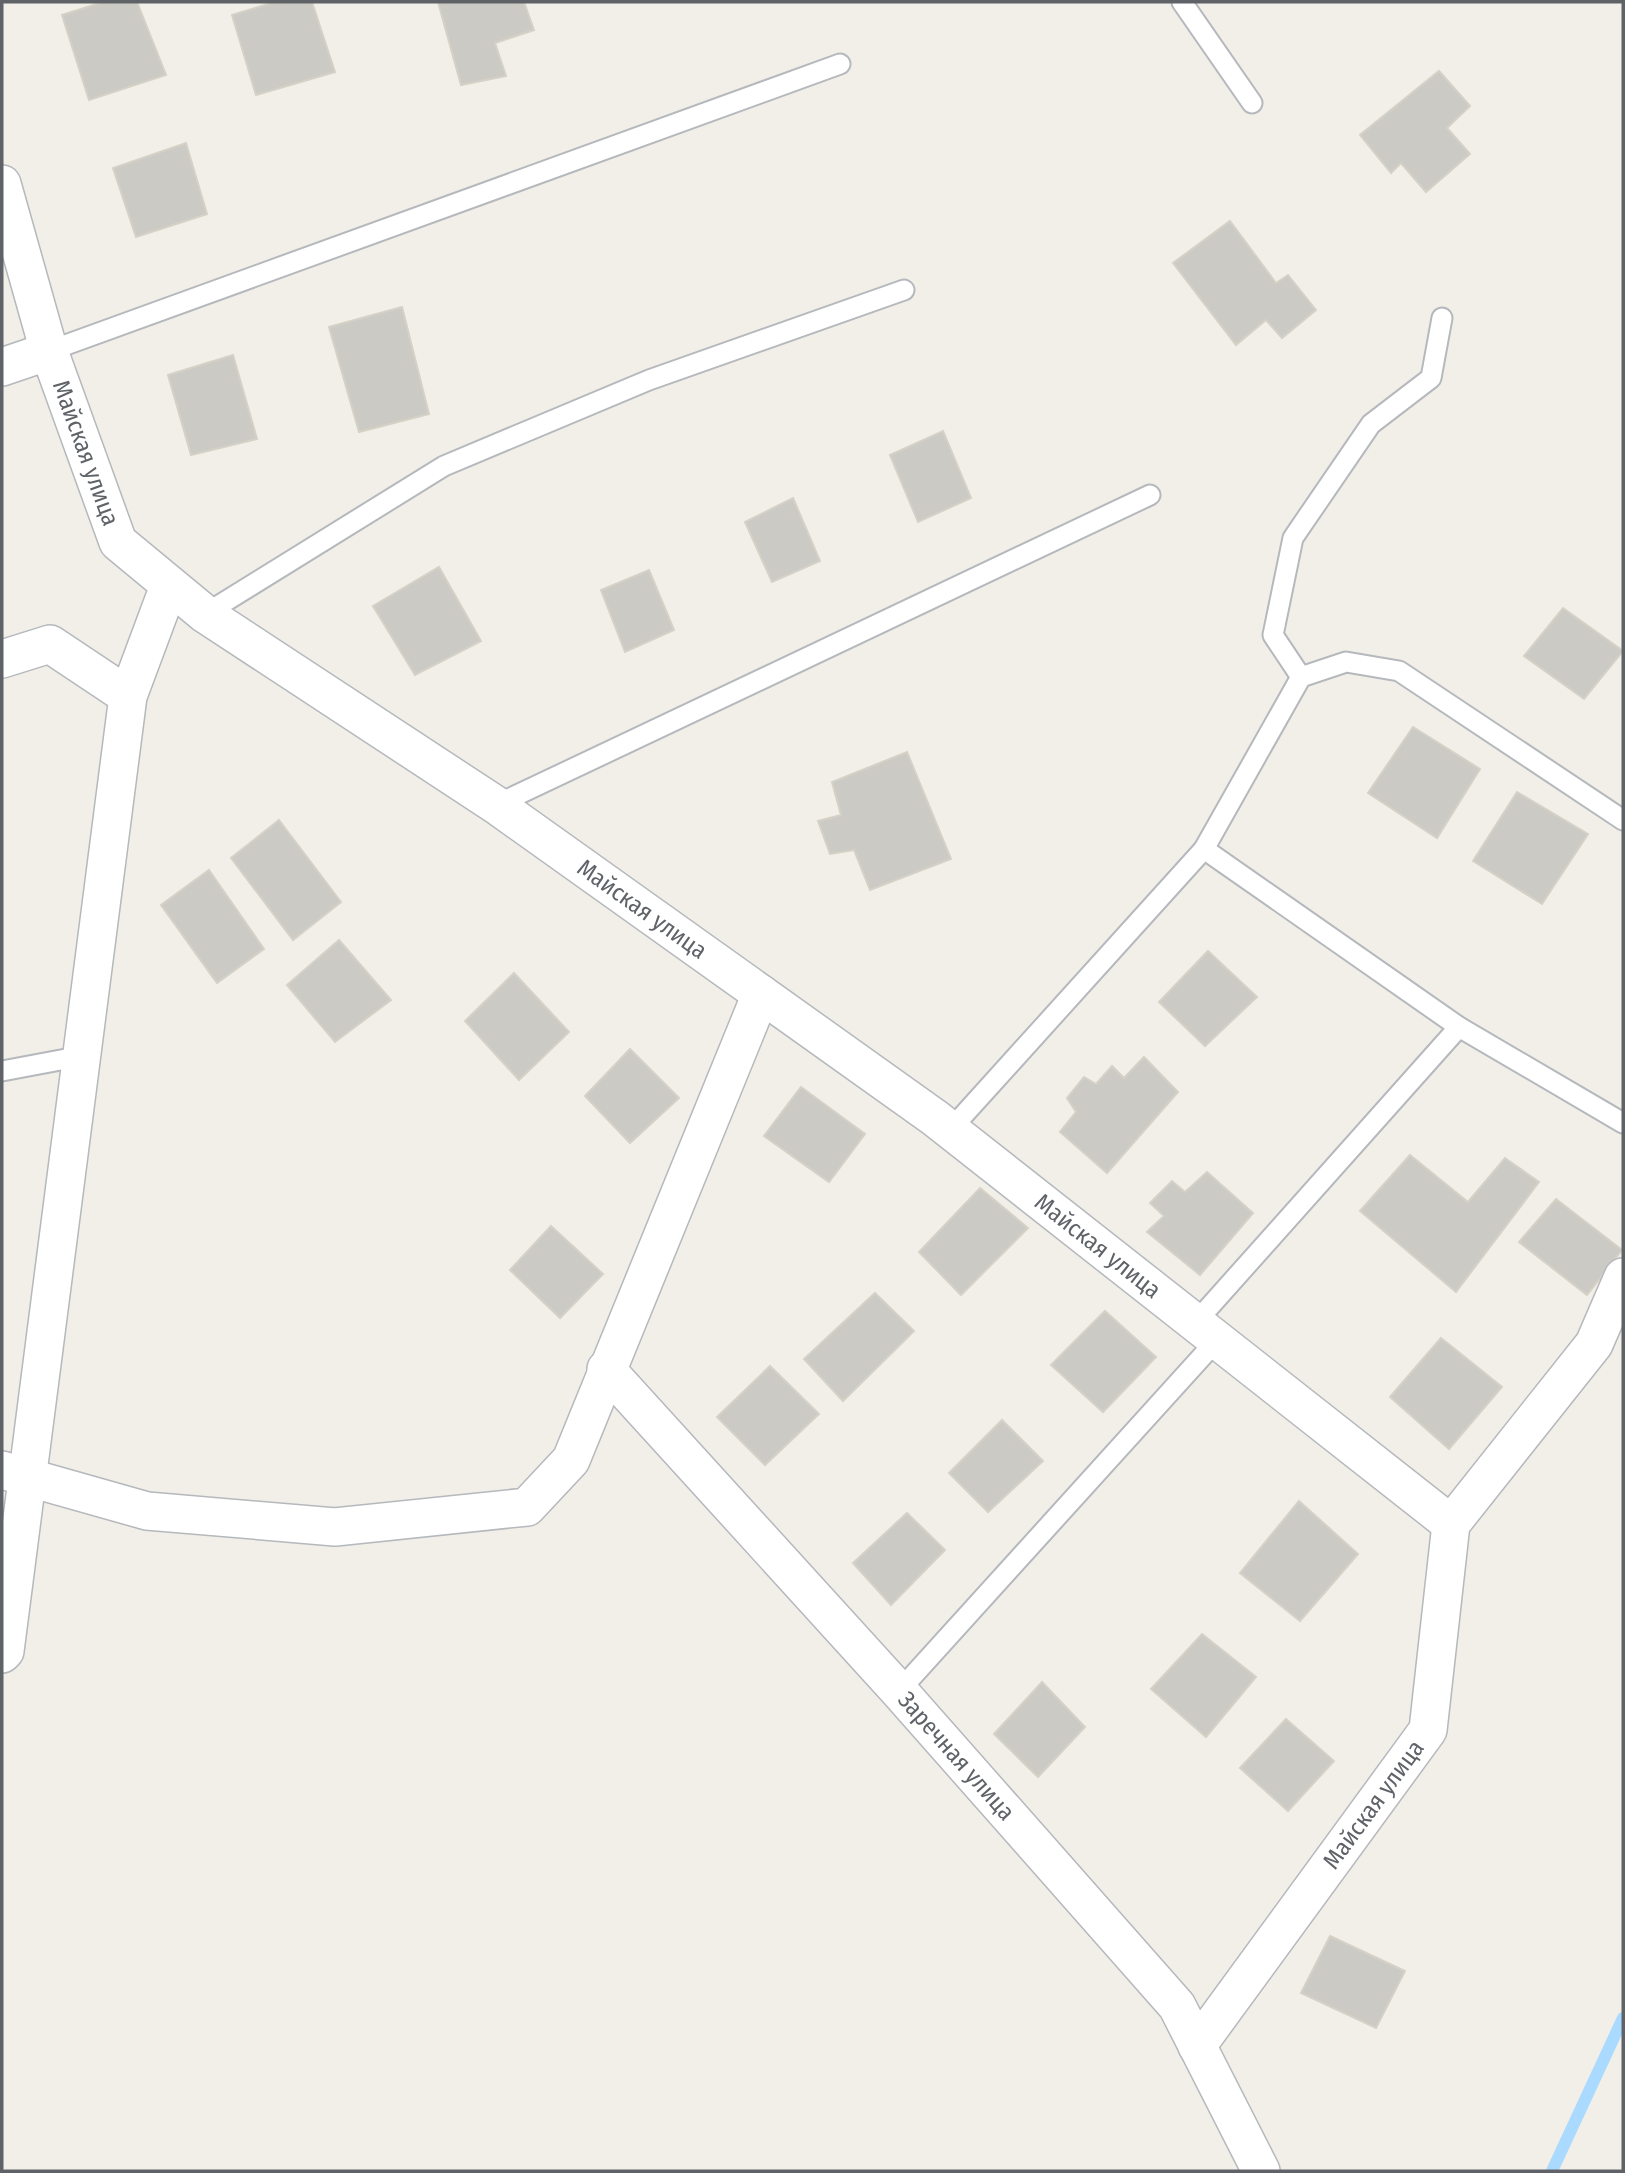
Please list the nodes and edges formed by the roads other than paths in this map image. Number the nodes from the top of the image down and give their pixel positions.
1 (1182, 2) edge
2 (840, 64) dead end
3 (1252, 103) dead end
4 (2, 184) edge
5 (904, 290) dead end
6 (1441, 318) dead end
7 (49, 351) junction
8 (2, 367) edge
9 (1150, 495) dead end
10 (169, 586) junction
11 (205, 614) junction
12 (2, 659) edge
13 (1301, 677) junction
14 (128, 696) junction
15 (496, 805) junction
16 (1623, 820) edge
17 (1205, 849) junction
18 (761, 994) junction
19 (1459, 1027) junction
20 (82, 1056) junction
21 (2, 1071) edge
22 (1623, 1123) edge
23 (950, 1130) junction
24 (1623, 1277) edge
25 (1206, 1331) junction
26 (606, 1369) junction
27 (15, 1474) edge
28 (1451, 1524) junction
29 (2, 1654) edge
30 (899, 1691) junction
31 (1197, 2046) junction
32 (1261, 2171) edge

1 - 3 lane
2 - 7 lane
4 - 7 street, Майская улица
5 - 11 lane
6 - 13 lane
7 - 8 street
7 - 10 street, Майская улица
9 - 15 lane
10 - 11 street, Майская улица
10 - 14 street
11 - 15 street, Майская улица
12 - 14 street
13 - 16 lane
13 - 17 lane
14 - 20 street
15 - 18 street, Майская улица
17 - 19 lane
17 - 23 lane
18 - 23 street, Майская улица
18 - 26 street
19 - 22 lane
19 - 25 lane
20 - 21 lane
20 - 27 street
23 - 25 street, Майская улица
24 - 28 street
25 - 28 street, Майская улица
25 - 30 lane
26 - 27 street
26 - 30 street, Заречная улица
27 - 29 street
28 - 31 street, Майская улица
30 - 31 street, Заречная улица
31 - 32 street, Заречная улица

